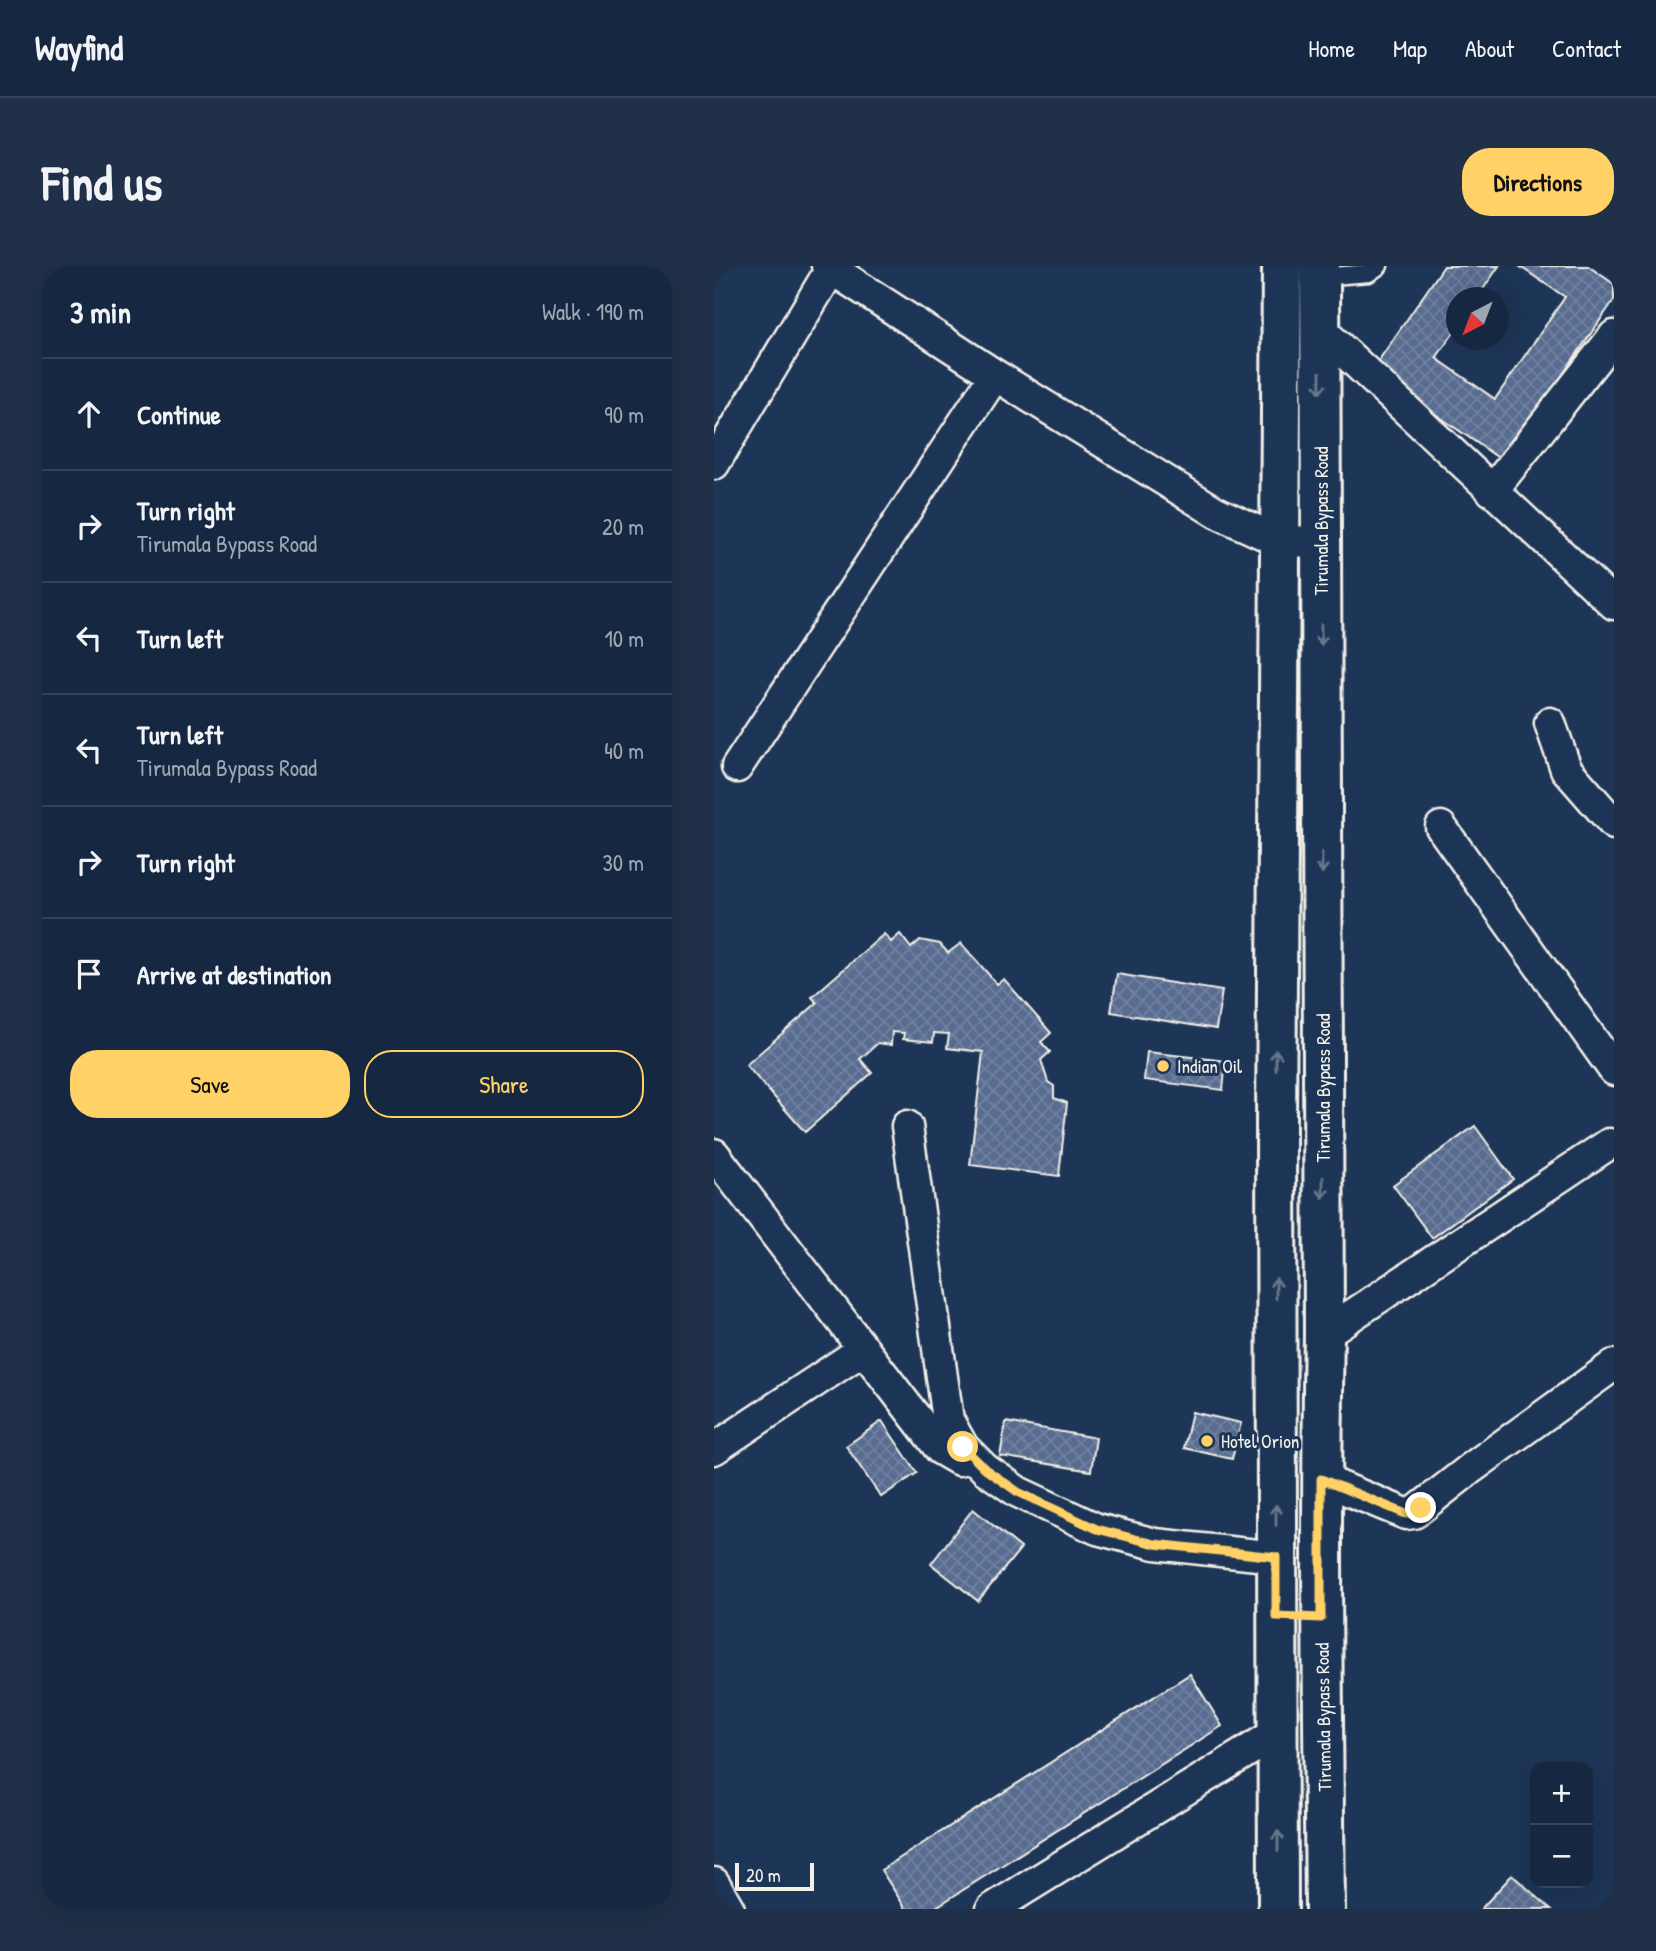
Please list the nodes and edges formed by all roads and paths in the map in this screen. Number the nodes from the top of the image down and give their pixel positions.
1 (1282, 266) edge
2 (1379, 266) edge
3 (829, 267) edge
4 (1320, 271) edge
5 (1320, 329) junction
6 (1614, 336) edge
7 (995, 375) junction
8 (714, 464) edge
9 (1492, 491) junction
10 (1279, 541) junction
11 (1321, 542) junction
12 (1614, 604) edge
13 (1550, 723) dead end
14 (737, 767) dead end
15 (1614, 824) edge
16 (1441, 827) dead end
17 (1614, 1070) edge
18 (907, 1126) dead end
19 (1612, 1145) edge
20 (714, 1154) edge
21 (1324, 1334) junction
22 (864, 1349) junction
23 (1614, 1366) edge
24 (714, 1449) edge
25 (973, 1457) junction
26 (1321, 1479) junction
27 (1276, 1557) junction
28 (1276, 1616) junction
29 (1321, 1618) junction
30 (1277, 1733) junction
31 (714, 1883) edge
32 (729, 1909) edge
33 (992, 1909) edge
34 (1278, 1909) edge
35 (1325, 1909) edge

1 - 10 main road
2 - 4 lane
3 - 7 street
3 - 8 street
4 - 5 main road, Tirumala Bypass Road
5 - 9 street
5 -> 11 main road, Tirumala Bypass Road
6 - 9 street
7 - 10 street
7 - 14 street
9 - 12 street
10 - 11 street
27 -> 10 main road
11 -> 21 main road, Tirumala Bypass Road
13 - 15 street
16 - 17 street
18 - 25 street
19 - 21 street
20 - 22 street
21 - 26 main road, Tirumala Bypass Road
22 - 24 street
22 - 25 street
23 - 26 street
25 - 27 street
26 - 29 main road, Tirumala Bypass Road
27 - 28 main road
28 - 29 main road
28 - 30 main road
29 - 35 main road, Tirumala Bypass Road
30 - 33 street
34 -> 30 main road
31 - 32 street

